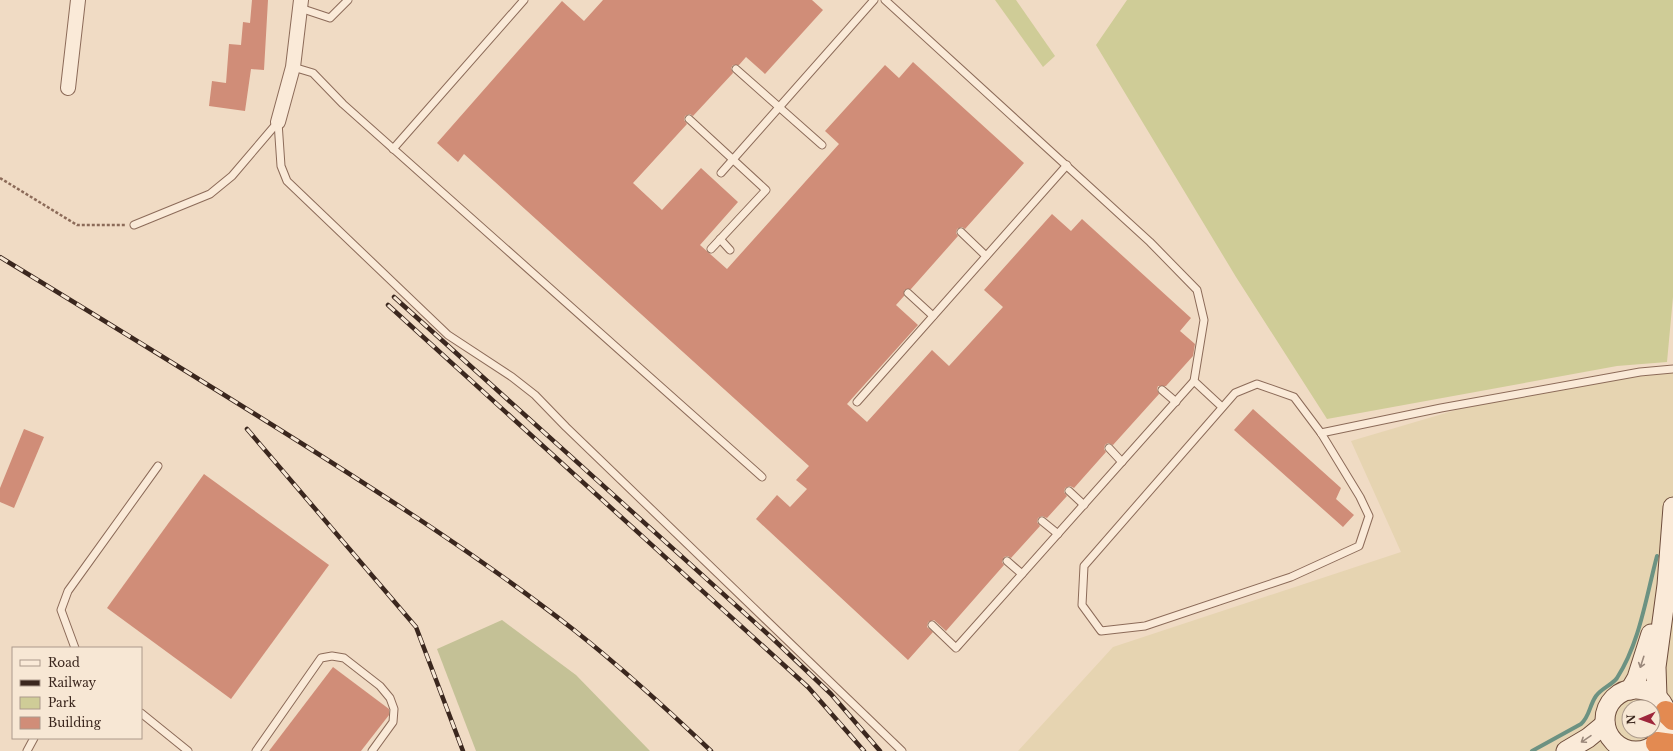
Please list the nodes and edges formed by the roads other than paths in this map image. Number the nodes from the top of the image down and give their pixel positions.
1 (78, 0) edge
2 (348, 0) edge
3 (524, 0) edge
4 (874, 0) edge
5 (885, 0) edge
6 (300, 4) edge
7 (293, 67) junction
8 (736, 69) dead end
9 (68, 88) dead end
10 (779, 107) junction
11 (689, 119) dead end
12 (278, 122) junction
13 (822, 145) dead end
14 (393, 149) junction
15 (733, 159) junction
16 (1067, 165) junction
17 (721, 173) dead end
18 (134, 225) road end
19 (961, 232) dead end
20 (720, 239) junction
21 (711, 249) dead end
22 (730, 250) dead end
23 (986, 256) junction
24 (908, 293) dead end
25 (933, 316) junction
26 (1673, 368) edge
27 (1194, 381) junction
28 (1162, 390) dead end
29 (857, 402) dead end
30 (1176, 402) junction
31 (1222, 407) junction
32 (1321, 433) junction
33 (1109, 448) dead end
34 (1122, 462) junction
35 (158, 466) dead end
36 (762, 477) dead end
37 (1069, 491) dead end
38 (1084, 505) junction
39 (1673, 506) edge
40 (1042, 521) dead end
41 (1058, 534) junction
42 (1007, 561) dead end
43 (1022, 574) junction
44 (1667, 585) junction
45 (932, 625) dead end
46 (75, 647) edge
47 (1630, 690) junction
48 (1665, 709) edge
49 (142, 714) edge
50 (1605, 724) junction
51 (33, 739) edge
52 (1640, 748) edge
53 (27, 751) edge
54 (188, 751) edge
55 (256, 751) edge
56 (372, 751) edge
57 (902, 751) edge
58 (1566, 751) edge

1 - 9 street
2 - 6 lane
3 - 14 lane
4 - 10 lane
5 - 16 lane
6 - 7 street
7 - 12 street
7 - 14 lane
8 - 10 lane
10 - 13 lane
10 - 15 lane
11 - 15 lane
12 - 18 lane
12 - 57 lane
14 - 36 lane
15 - 17 lane
15 - 20 lane
16 - 23 lane
16 - 27 lane
19 - 23 lane
20 - 21 lane
20 - 22 lane
23 - 25 lane
24 - 25 lane
25 - 29 lane
26 - 32 lane
27 - 30 lane
27 - 31 lane
28 - 30 lane
30 - 34 lane
31 - 32 lane
31 - 32 lane
33 - 34 lane
34 - 38 lane
35 - 46 lane
37 - 38 lane
38 - 41 lane
39 - 44 main road
40 - 41 lane
41 - 43 lane
42 - 43 lane
43 - 45 lane
44 -> 47 main road
44 - 48 main road
47 - 48 main road
47 - 50 main road
48 - 52 main road
49 - 54 lane
50 - 52 main road
50 -> 58 main road
51 - 53 lane
55 - 56 lane

